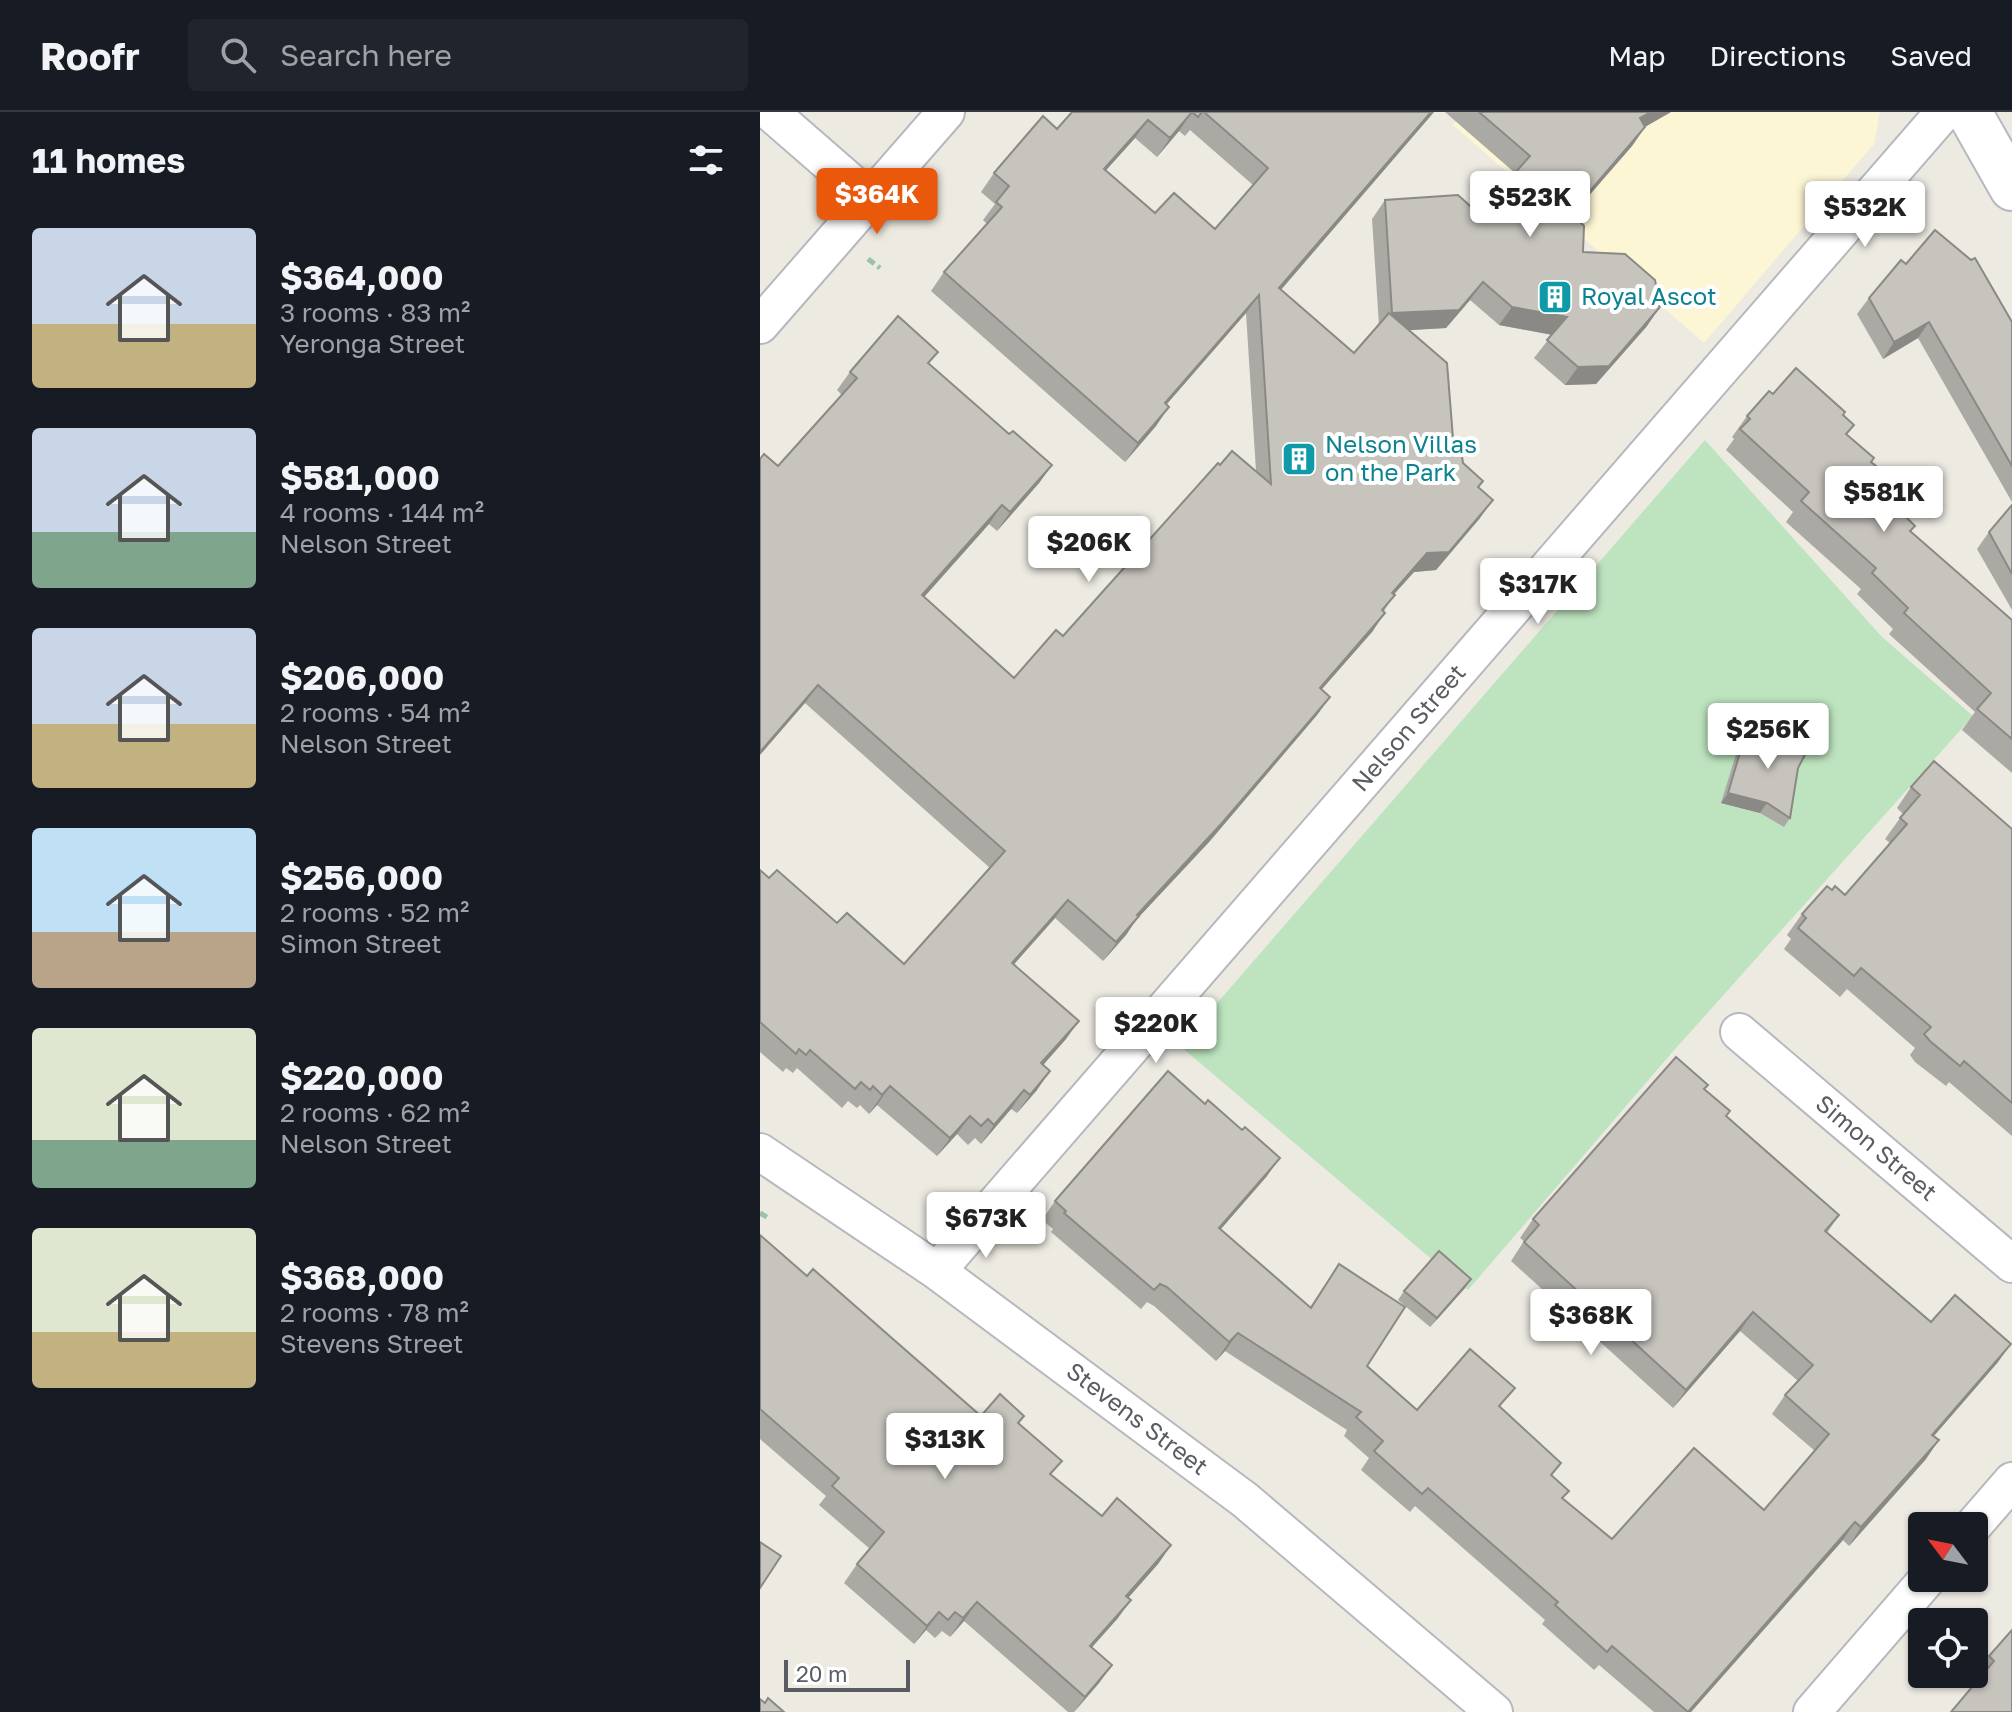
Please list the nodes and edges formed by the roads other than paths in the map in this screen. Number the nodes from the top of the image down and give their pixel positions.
1 (770, 112) edge
2 (946, 112) edge
3 (1944, 112) edge
4 (1969, 112) edge
5 (2012, 188) edge
6 (870, 199) junction
7 (760, 325) edge
8 (1739, 1032) dead end
9 (760, 1152) edge
10 (2012, 1264) edge
11 (937, 1271) junction
12 (2012, 1481) edge
13 (1985, 1512) edge
14 (1916, 1592) edge
15 (1494, 1712) edge
16 (1812, 1712) edge

1 - 6 street
2 - 6 street
3 - 11 street, Nelson Street
4 - 5 main road
6 - 7 street
8 - 10 street, Simon Street
9 - 11 street, Stevens Street
11 - 15 street, Stevens Street
12 - 13 street
14 - 16 street

